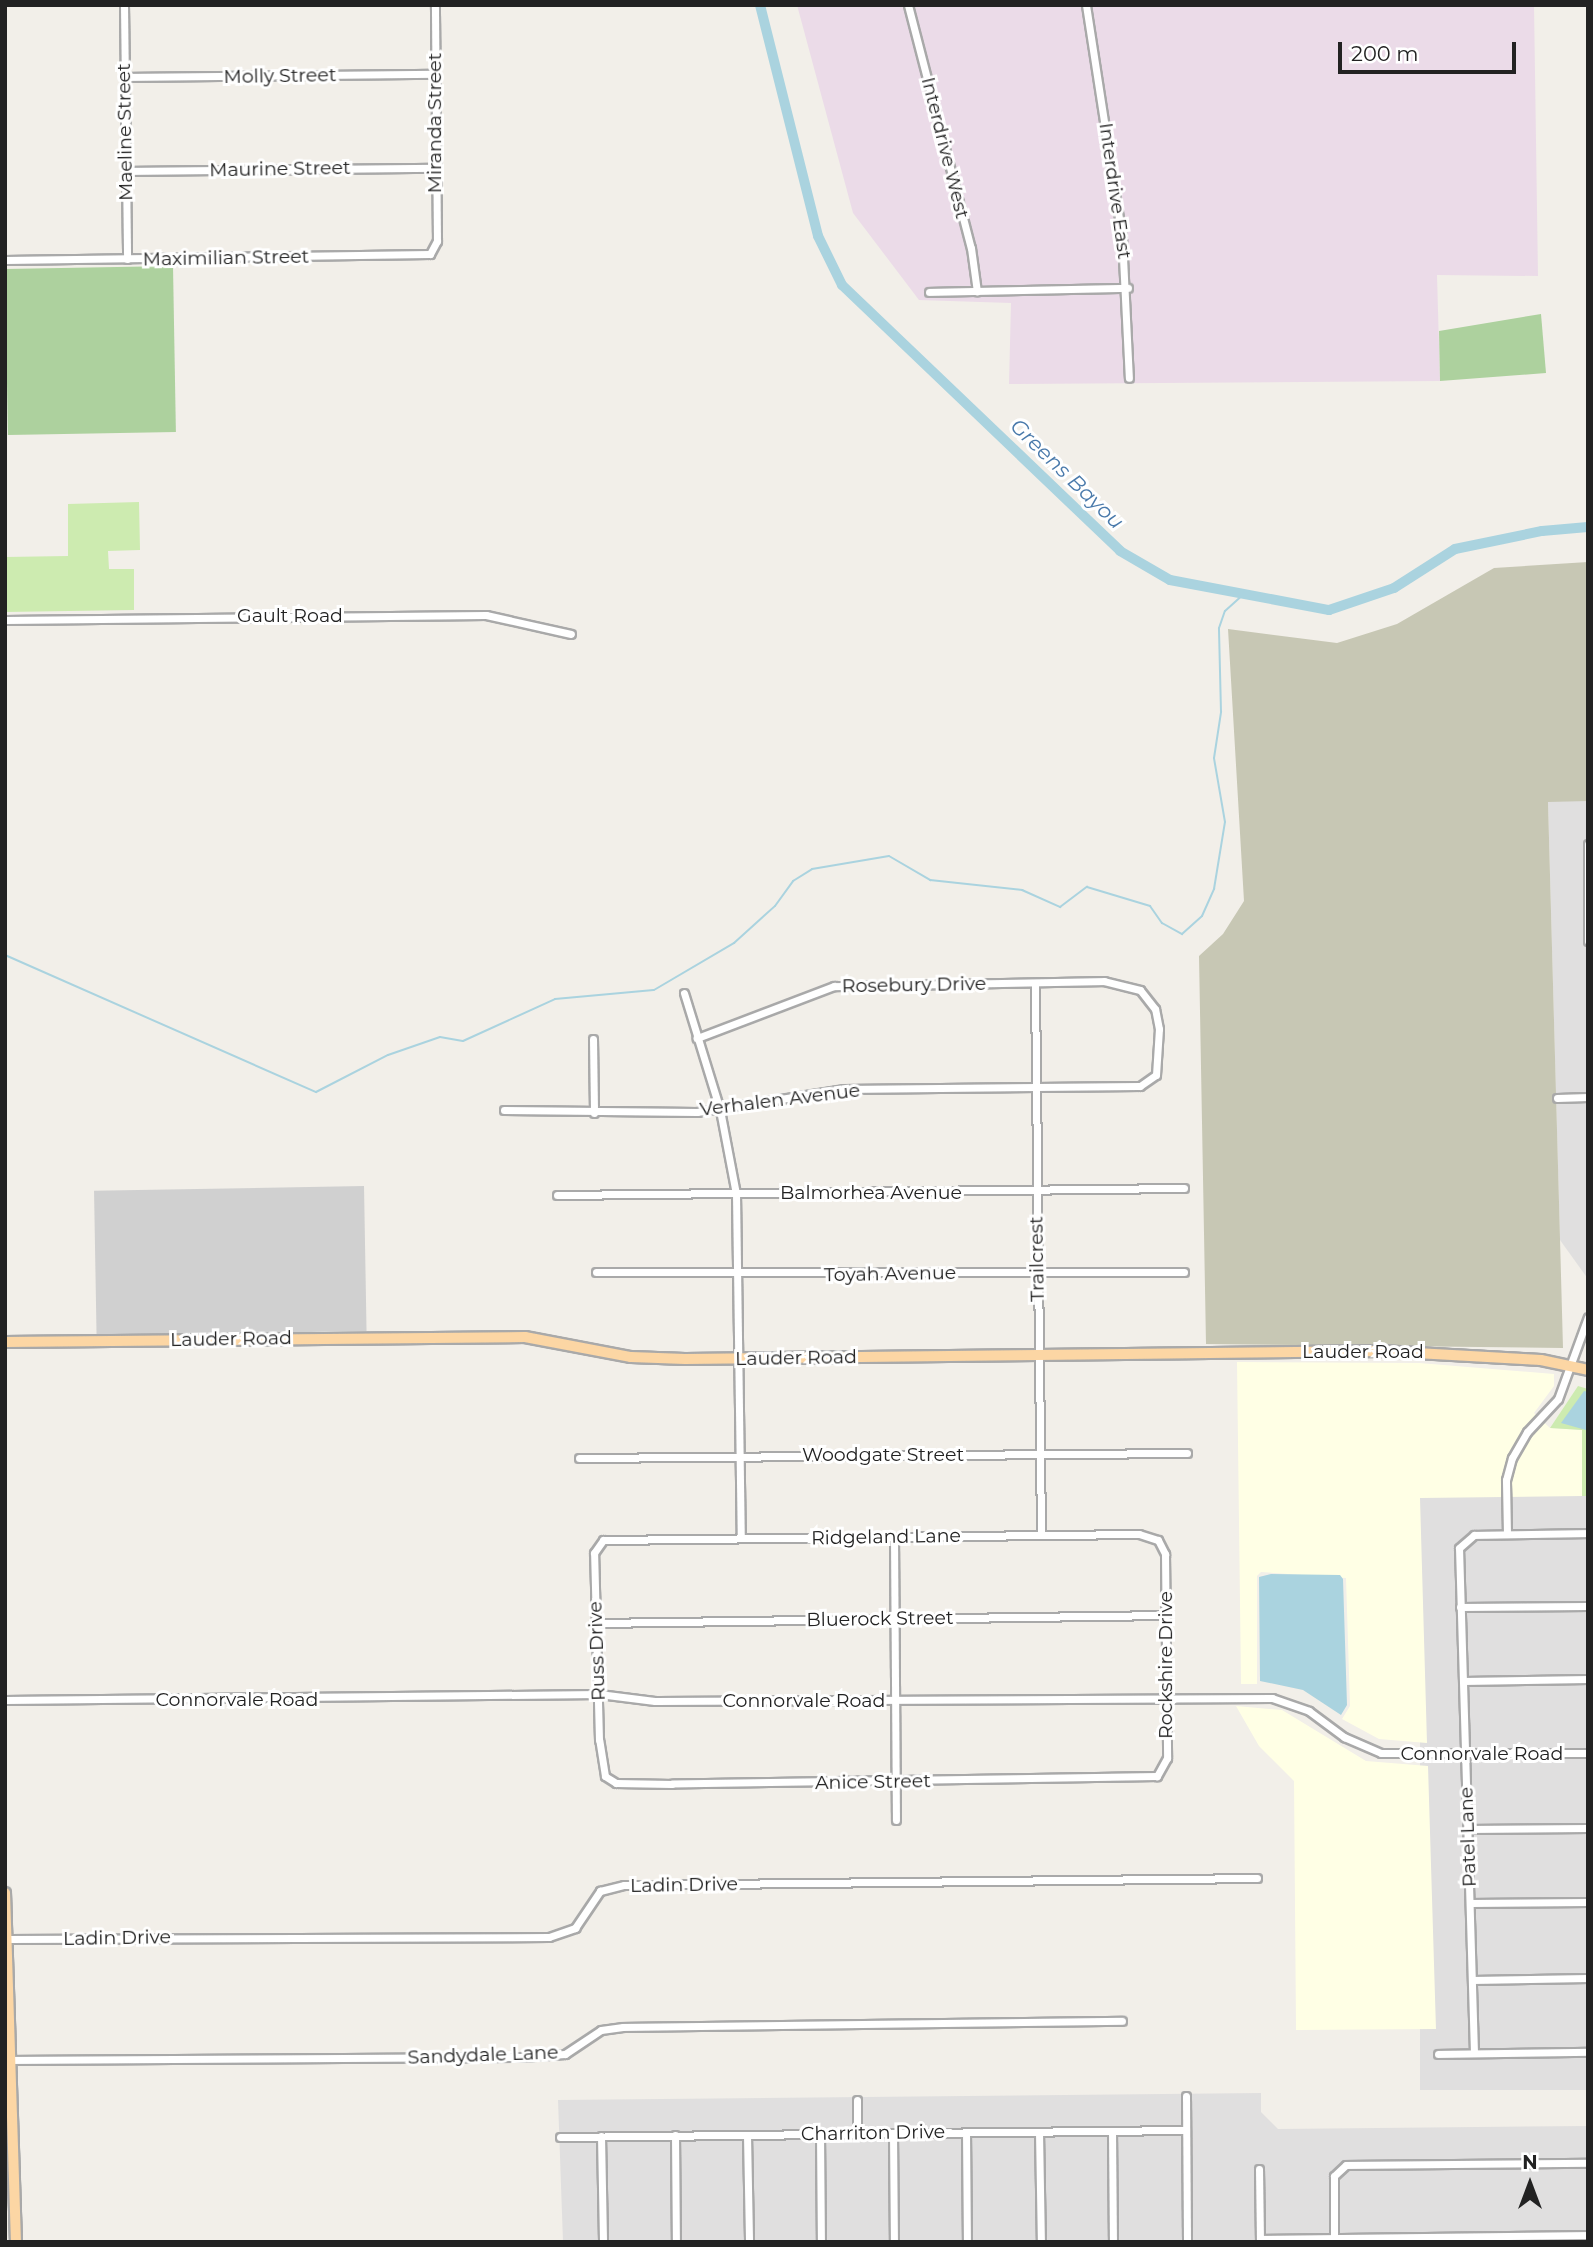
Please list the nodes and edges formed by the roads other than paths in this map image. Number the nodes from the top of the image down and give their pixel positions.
1 (124, 5) edge
2 (435, 5) edge
3 (908, 5) edge
4 (1086, 5) edge
5 (435, 74) junction
6 (125, 77) junction
7 (435, 168) junction
8 (126, 171) junction
9 (437, 241) joint
10 (127, 259) junction
11 (5, 260) edge
12 (1128, 288) junction
13 (929, 292) dead end
14 (977, 292) junction
15 (1129, 378) dead end
16 (5, 620) edge
17 (571, 634) dead end
18 (1588, 844) edge
19 (1588, 941) edge
20 (1035, 984) junction
21 (684, 993) dead end
22 (697, 1038) junction
23 (593, 1039) dead end
24 (1140, 1086) joint
25 (1036, 1088) junction
26 (1588, 1097) edge
27 (1557, 1098) dead end
28 (504, 1110) dead end
29 (720, 1110) junction
30 (594, 1113) junction
31 (1184, 1188) dead end
32 (1037, 1191) junction
33 (736, 1194) junction
34 (557, 1195) dead end
35 (596, 1272) dead end
36 (1037, 1272) junction
37 (1184, 1272) dead end
38 (737, 1276) junction
39 (1588, 1317) edge
40 (5, 1342) edge
41 (1038, 1356) junction
42 (737, 1359) junction
43 (1570, 1365) junction
44 (1588, 1370) edge
45 (1187, 1453) dead end
46 (1040, 1454) junction
47 (740, 1456) junction
48 (579, 1458) dead end
49 (1588, 1533) edge
50 (1507, 1534) junction
51 (1041, 1535) junction
52 (894, 1537) junction
53 (741, 1538) junction
54 (598, 1544) joint
55 (1165, 1554) joint
56 (1588, 1606) edge
57 (1460, 1607) junction
58 (1165, 1615) junction
59 (894, 1618) junction
60 (595, 1623) junction
61 (1588, 1679) edge
62 (1463, 1681) junction
63 (599, 1694) junction
64 (1166, 1697) junction
65 (5, 1700) edge
66 (895, 1700) junction
67 (1588, 1753) edge
68 (1465, 1755) junction
69 (601, 1760) joint
70 (1160, 1775) joint
71 (896, 1782) junction
72 (896, 1820) dead end
73 (1588, 1828) edge
74 (1467, 1829) junction
75 (1257, 1878) dead end
76 (5, 1893) edge
77 (1588, 1902) edge
78 (1469, 1903) junction
79 (7, 1939) edge
80 (1588, 1978) edge
81 (1472, 1980) junction
82 (1122, 2021) dead end
83 (1588, 2052) edge
84 (1474, 2053) junction
85 (1438, 2054) dead end
86 (8, 2060) edge
87 (1186, 2096) dead end
88 (857, 2100) dead end
89 (1185, 2130) junction
90 (1112, 2131) junction
91 (966, 2132) junction
92 (1039, 2132) junction
93 (856, 2133) junction
94 (893, 2133) junction
95 (820, 2134) junction
96 (747, 2135) junction
97 (601, 2136) junction
98 (675, 2136) junction
99 (560, 2137) dead end
100 (1588, 2163) edge
101 (1259, 2169) dead end
102 (10, 2203) edge
103 (1588, 2235) edge
104 (1260, 2240) edge
105 (1334, 2240) edge
106 (16, 2242) edge
107 (603, 2242) edge
108 (676, 2242) edge
109 (749, 2242) edge
110 (821, 2242) edge
111 (894, 2242) edge
112 (967, 2242) edge
113 (1041, 2242) edge
114 (1113, 2242) edge
115 (1187, 2242) edge

1 - 6 street, Maeline Street
2 - 5 street, Miranda Street
3 - 14 street, Interdrive West
4 - 12 street, Interdrive East
5 - 6 street, Molly Street
5 - 7 street, Miranda Street
6 - 8 street, Maeline Street
7 - 8 street, Maurine Street
7 - 9 street, Miranda Street
8 - 10 street, Maeline Street
9 - 10 street, Maximilian Street
10 - 11 street, Maximilian Street
12 - 14 street
12 - 15 street, Interdrive East
13 - 14 street
16 - 17 street, Gault Road
18 - 19 street
20 - 22 street, Rosebury Drive
20 - 24 street, Rosebury Drive
20 - 25 street, Trailcrest
21 - 22 street
22 - 29 street
23 - 30 street
24 - 25 street, Verhalen Avenue
25 - 29 street, Verhalen Avenue
25 - 32 street, Trailcrest
26 - 27 street
28 - 30 street, Verhalen Avenue
29 - 30 street, Verhalen Avenue
29 - 33 street
31 - 32 street, Balmorhea Avenue
32 - 33 street, Balmorhea Avenue
32 - 36 street, Trailcrest
33 - 34 street, Balmorhea Avenue
33 - 38 street
35 - 38 street, Toyah Avenue
36 - 37 street, Toyah Avenue
36 - 38 street, Toyah Avenue
36 - 41 street, Trailcrest
38 - 42 street
39 - 43 street
40 - 42 main road, Lauder Road
41 - 42 main road, Lauder Road
41 - 43 main road, Lauder Road
41 - 46 street, Trailcrest
42 - 47 street
43 - 44 main road, Lauder Road
43 - 50 street
45 - 46 street, Woodgate Street
46 - 47 street, Woodgate Street
46 - 51 street, Trailcrest
47 - 48 street, Woodgate Street
47 - 53 street
49 - 50 street
50 - 57 street, Patel Lane
51 - 52 street, Ridgeland Lane
51 - 55 street, Ridgeland Lane
52 - 53 street, Ridgeland Lane
52 - 59 street
53 - 54 street, Ridgeland Lane
54 - 60 street, Russ Drive
55 - 58 street, Rockshire Drive
56 - 57 street
57 - 62 street, Patel Lane
58 - 59 street, Bluerock Street
58 - 64 street, Rockshire Drive
59 - 60 street, Bluerock Street
59 - 66 street
60 - 63 street, Russ Drive
61 - 62 street
62 - 68 street, Patel Lane
63 - 65 street, Connorvale Road
63 - 66 street, Connorvale Road
63 - 69 street, Russ Drive
64 - 66 street, Connorvale Road
64 - 68 street, Connorvale Road
64 - 70 street, Rockshire Drive
66 - 71 street
67 - 68 street, Connorvale Road
68 - 74 street, Patel Lane
69 - 71 street, Anice Street
70 - 71 street, Anice Street
71 - 72 street
73 - 74 street
74 - 78 street, Patel Lane
75 - 79 street, Ladin Drive
76 - 79 main road
77 - 78 street
78 - 81 street, Patel Lane
79 - 86 main road
80 - 81 street
81 - 84 street, Patel Lane
82 - 86 street, Sandydale Lane
83 - 84 street
84 - 85 street
86 - 102 main road
87 - 89 street
88 - 93 street
89 - 90 street, Charriton Drive
89 - 115 street
90 - 92 street, Charriton Drive
90 - 114 street
91 - 92 street, Charriton Drive
91 - 94 street, Charriton Drive
91 - 112 street
92 - 113 street
93 - 94 street, Charriton Drive
93 - 95 street, Charriton Drive
94 - 111 street
95 - 96 street, Charriton Drive
95 - 110 street
96 - 98 street, Charriton Drive
96 - 109 street
97 - 98 street, Charriton Drive
97 - 99 street, Charriton Drive
97 - 107 street
98 - 108 street
100 - 105 street
101 - 104 street
102 - 106 main road
103 - 105 street
104 - 105 street

